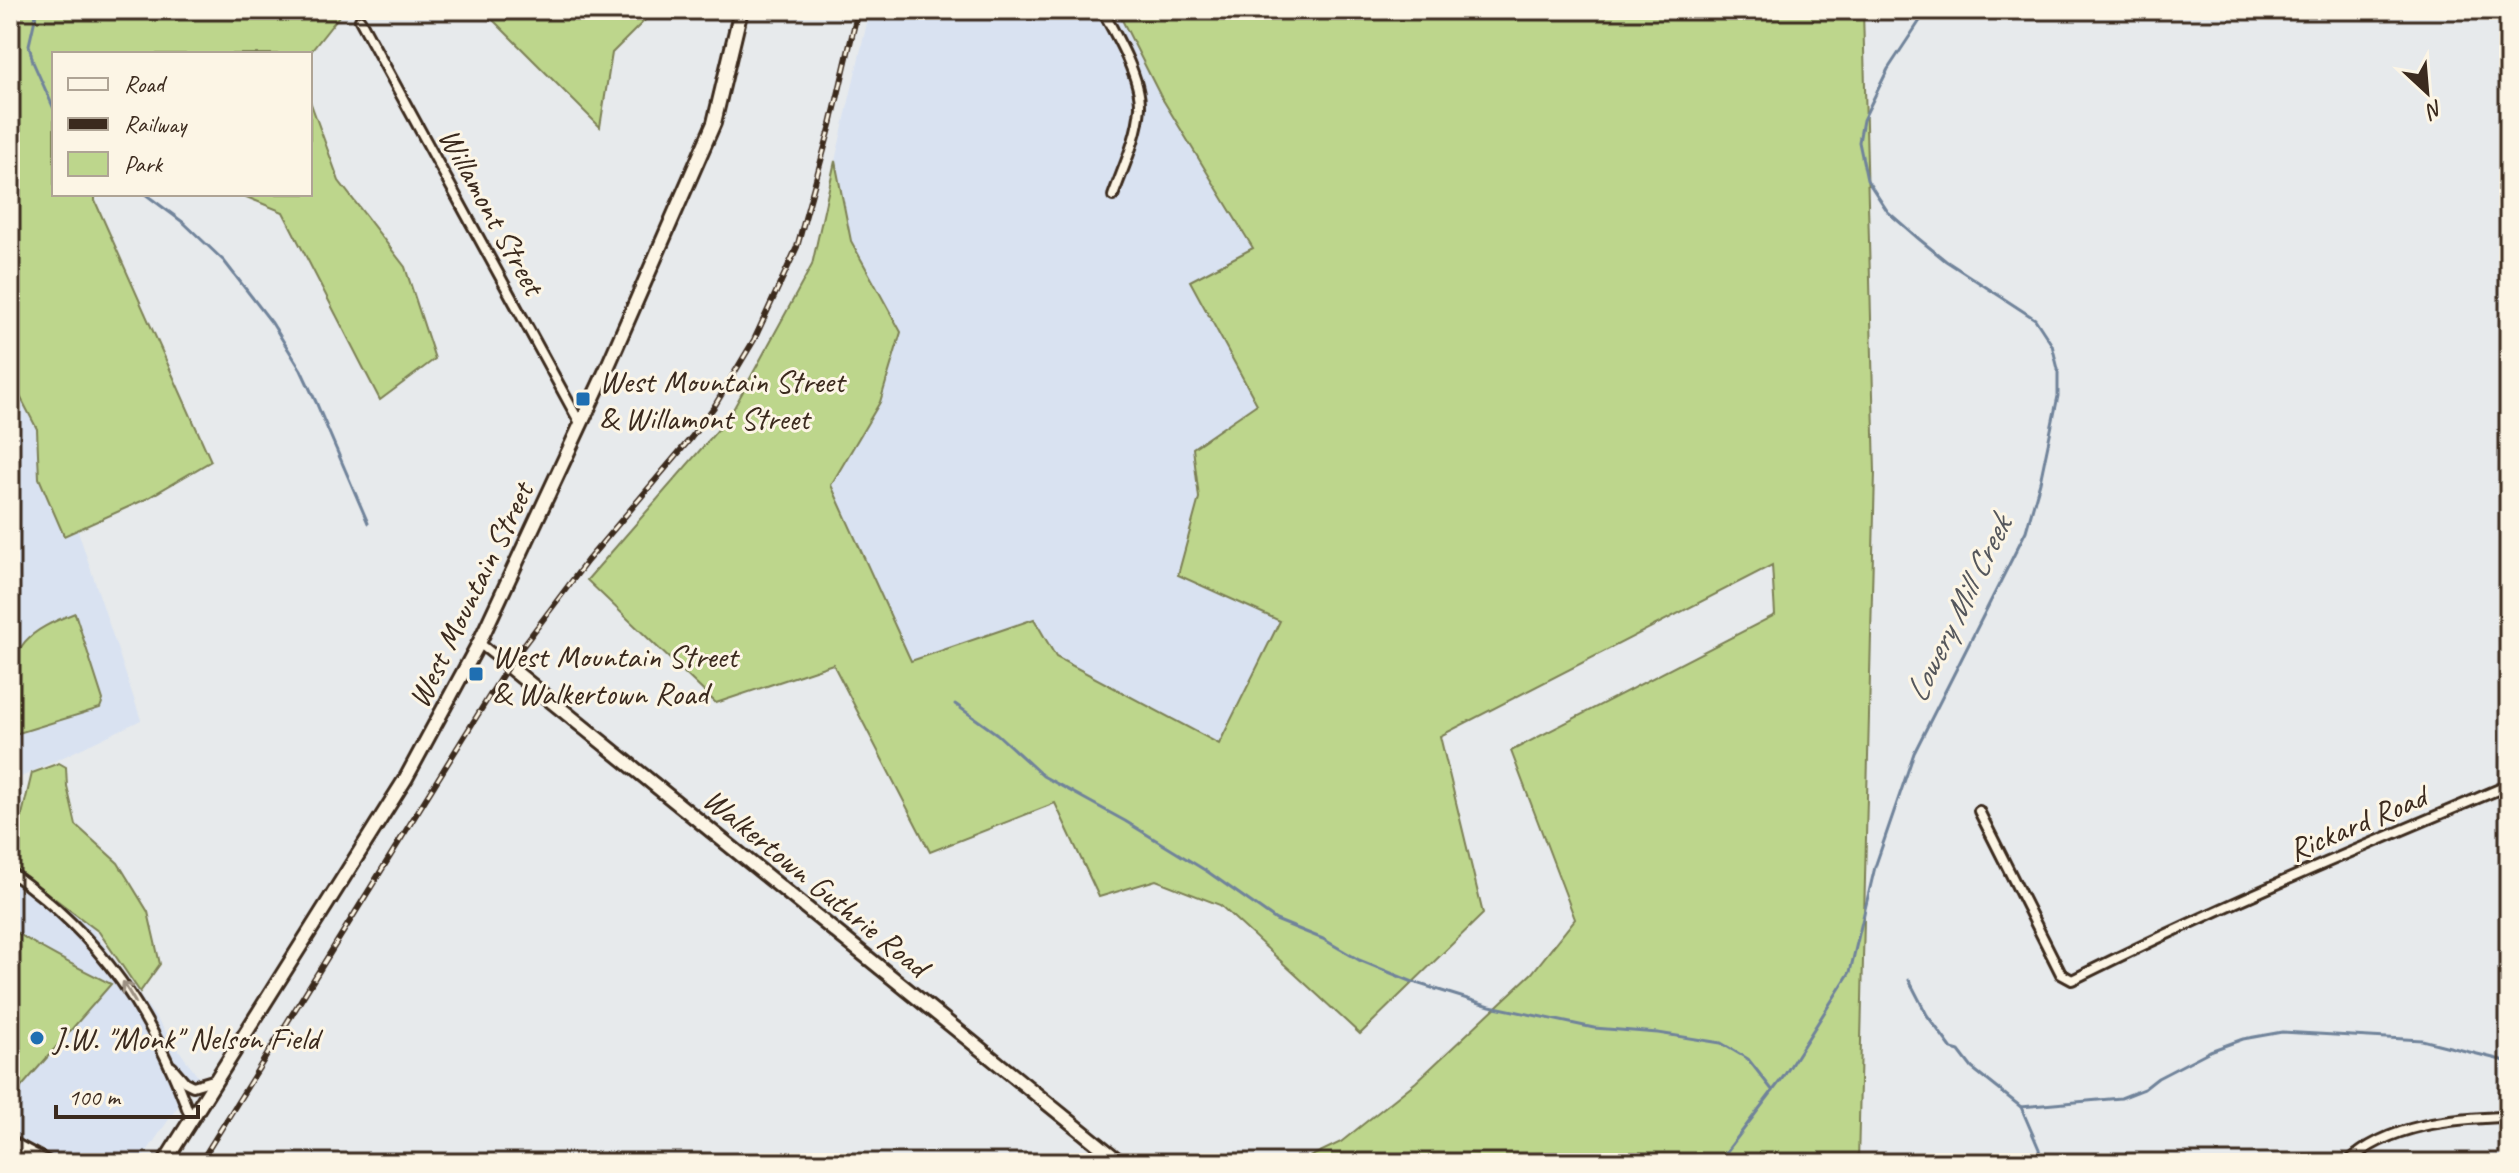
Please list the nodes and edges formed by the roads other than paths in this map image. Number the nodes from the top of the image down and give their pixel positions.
1 (741, 10) edge
2 (1102, 10) edge
3 (360, 20) dead end
4 (1113, 196) dead end
5 (581, 425) junction
6 (479, 643) junction
7 (508, 666) joint
8 (2509, 785) edge
9 (1979, 811) dead end
10 (10, 872) edge
11 (167, 1060) junction
12 (218, 1077) junction
13 (2509, 1117) edge
14 (191, 1119) junction
15 (10, 1143) edge
16 (47, 1163) edge
17 (164, 1163) edge
18 (1121, 1163) edge
19 (2347, 1163) edge

1 - 5 main road, West Mountain Street
2 - 4 street
3 - 5 street, Willamont Street
5 - 6 main road, West Mountain Street
6 - 7 street, Walkertown Guthrie Road
6 - 12 main road, West Mountain Street
7 - 18 main road, Walkertown Guthrie Road
8 - 9 street, Rickard Road
11 -> 10 street
11 - 12 street
11 - 14 street
12 - 14 main road, West Mountain Street
13 - 19 street
14 - 17 main road, West Mountain Street
15 - 16 main road

